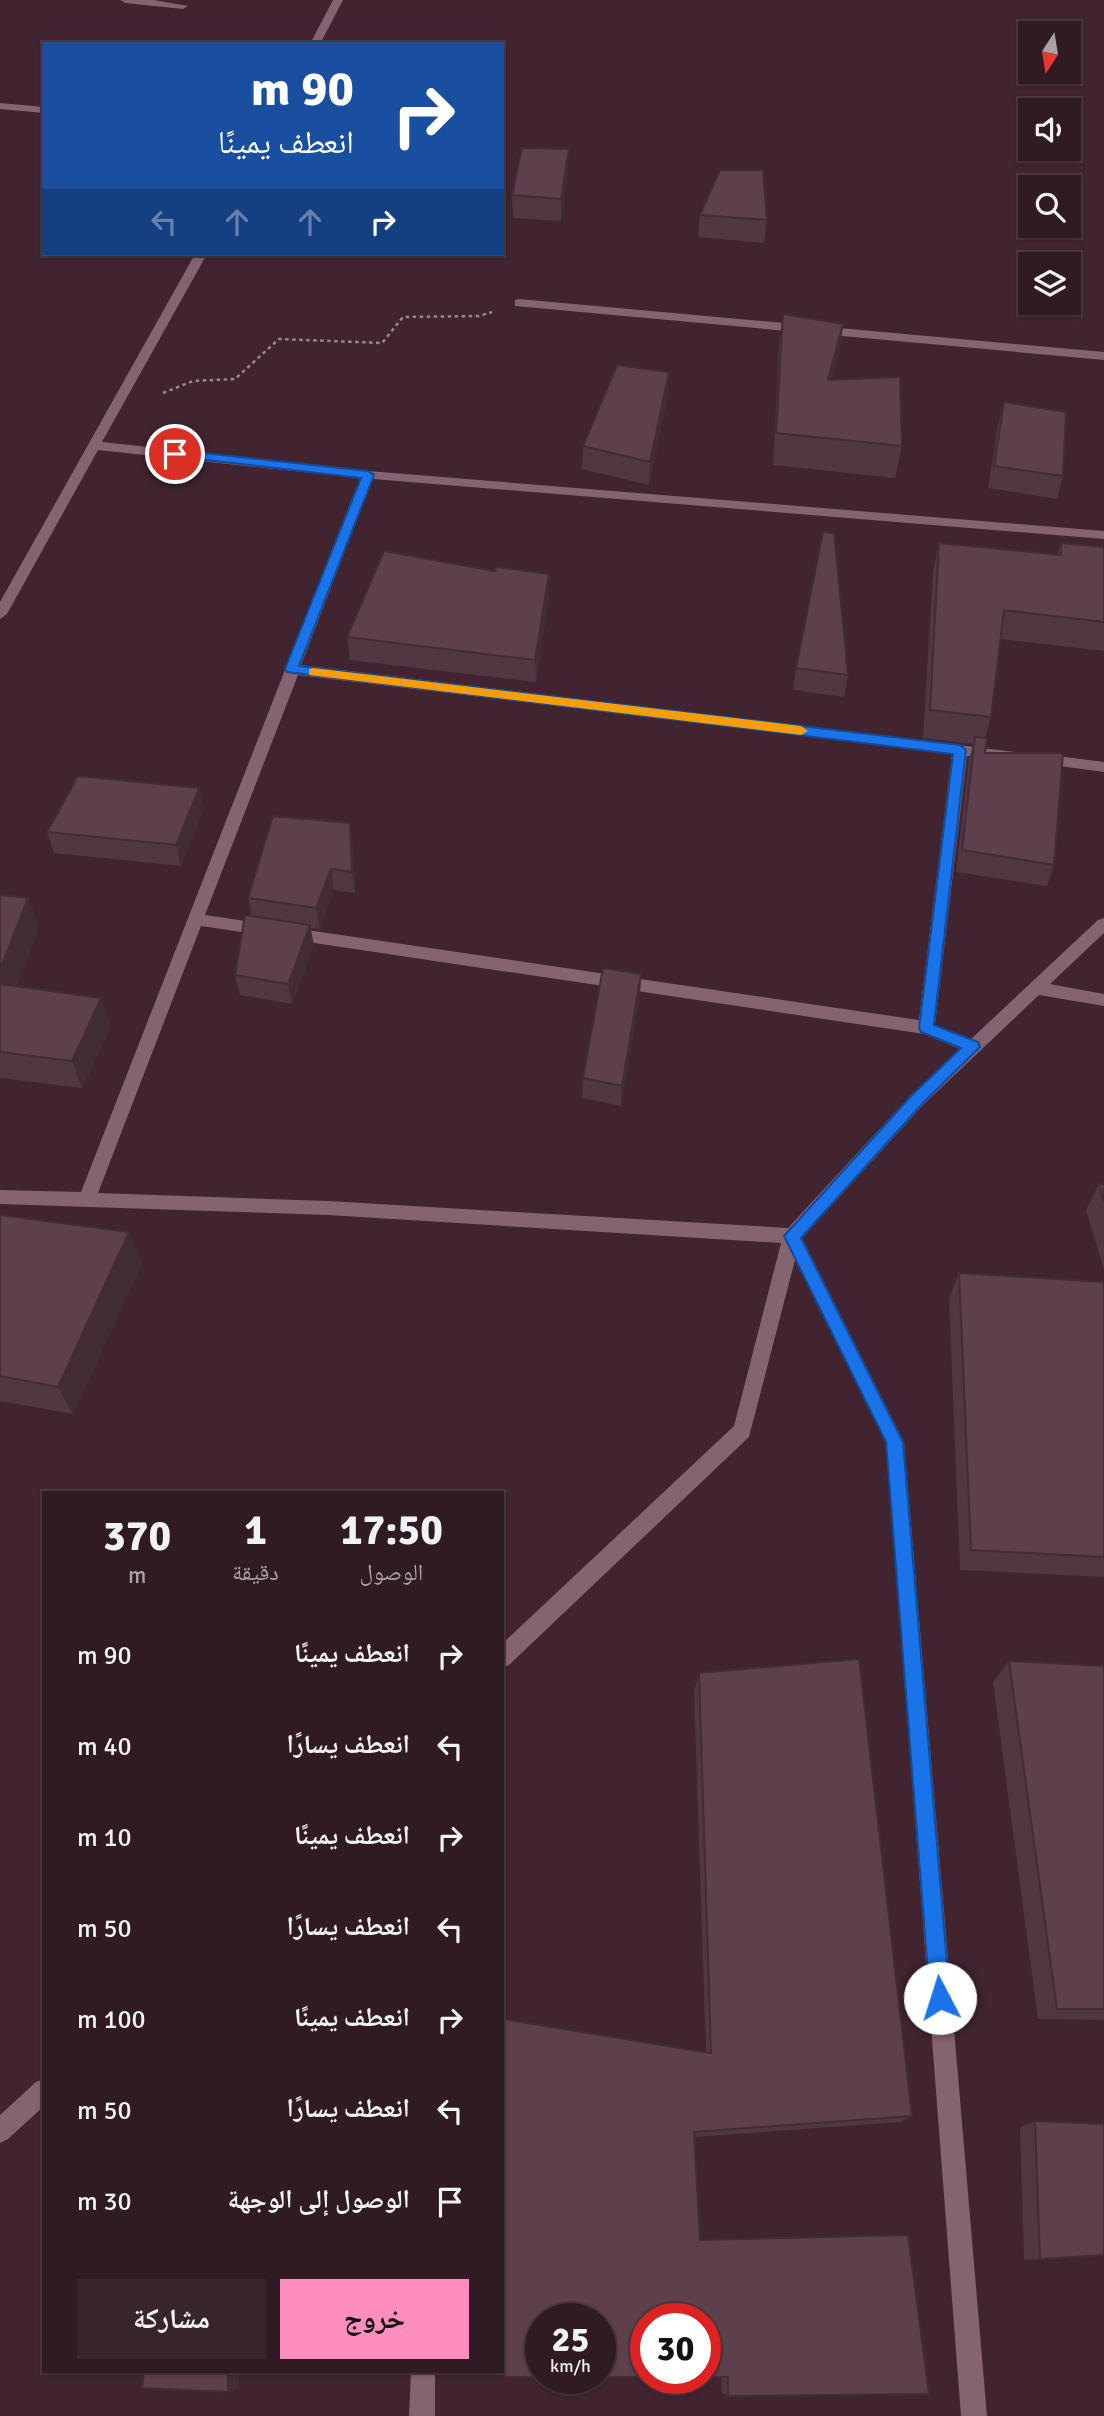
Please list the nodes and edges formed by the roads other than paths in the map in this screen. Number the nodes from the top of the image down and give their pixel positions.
1 (125, 0) edge
2 (338, 0) edge
3 (183, 6) dead end
4 (317, 42) edge
5 (0, 106) edge
6 (42, 110) edge
7 (200, 256) edge
8 (519, 303) road end
9 (1104, 356) edge
10 (92, 445) junction
11 (368, 475) junction
12 (1104, 535) edge
13 (0, 614) edge
14 (291, 669) junction
15 (960, 750) junction
16 (1104, 767) edge
17 (195, 919) junction
18 (1104, 924) edge
19 (1036, 988) junction
20 (1104, 1000) edge
21 (926, 1028) junction
22 (973, 1047) junction
23 (0, 1196) edge
24 (87, 1200) junction
25 (792, 1236) junction
26 (504, 1656) edge
27 (42, 2092) edge
28 (0, 2131) edge
29 (424, 2373) edge
30 (422, 2416) edge
31 (974, 2416) edge

1 - 3 street
2 - 4 street
5 - 6 street
7 - 10 street
8 - 9 street
10 - 11 street
10 - 13 street
11 - 12 street
11 - 14 street
14 - 15 street
14 - 17 street
15 - 16 street
15 - 21 street
17 - 21 street
17 - 24 street
18 - 19 street
19 - 20 street
19 - 22 street
21 - 22 street
22 - 25 street
23 - 24 street
24 - 25 street
25 - 26 street
25 - 31 street
27 - 28 street
29 - 30 street

